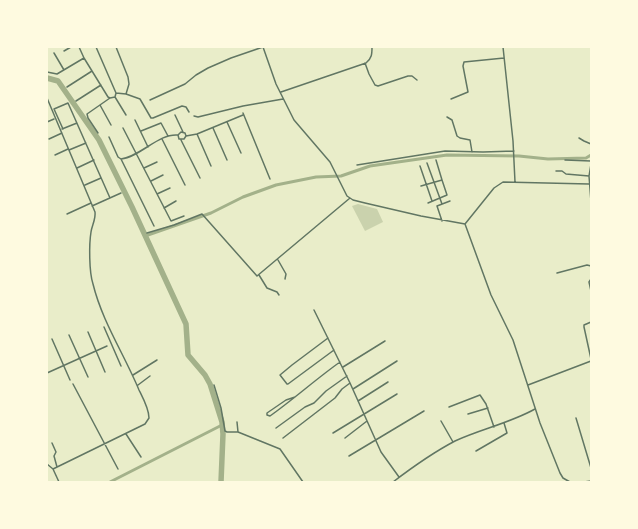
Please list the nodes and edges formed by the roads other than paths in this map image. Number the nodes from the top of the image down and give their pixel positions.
1 (71, 47) edge
2 (79, 47) edge
3 (96, 47) edge
4 (116, 47) edge
5 (263, 47) edge
6 (372, 47) edge
7 (503, 47) edge
8 (64, 51) dead end
9 (54, 53) dead end
10 (84, 58) junction
11 (504, 58) junction
12 (365, 63) junction
13 (64, 70) junction
14 (92, 71) junction
15 (47, 72) edge
16 (417, 80) dead end
17 (101, 85) junction
18 (67, 87) dead end
19 (282, 92) junction
20 (116, 93) junction
21 (126, 94) junction
22 (115, 97) junction
23 (47, 98) edge
24 (110, 98) junction
25 (283, 99) junction
26 (451, 99) dead end
27 (150, 100) dead end
28 (76, 101) dead end
29 (48, 103) edge
30 (100, 106) junction
31 (189, 112) dead end
32 (175, 114) dead end
33 (126, 115) dead end
34 (194, 116) dead end
35 (447, 117) dead end
36 (55, 118) junction
37 (135, 120) dead end
38 (47, 122) edge
39 (227, 122) junction
40 (77, 123) junction
41 (111, 125) dead end
42 (123, 128) dead end
43 (213, 128) junction
44 (63, 129) junction
45 (60, 130) junction
46 (141, 131) junction
47 (183, 132) junction
48 (62, 133) junction
49 (98, 133) dead end
50 (178, 134) junction
51 (197, 134) junction
52 (168, 136) junction
53 (186, 136) junction
54 (109, 137) dead end
55 (579, 138) dead end
56 (49, 139) dead end
57 (162, 139) junction
58 (182, 140) junction
59 (86, 143) junction
60 (591, 144) edge
61 (148, 147) junction
62 (69, 150) junction
63 (472, 152) junction
64 (514, 152) junction
65 (136, 153) junction
66 (241, 153) dead end
67 (55, 155) dead end
68 (121, 159) junction
69 (94, 160) junction
70 (227, 160) dead end
71 (436, 160) dead end
72 (565, 160) dead end
73 (591, 161) edge
74 (157, 162) dead end
75 (427, 163) dead end
76 (591, 164) edge
77 (357, 165) dead end
78 (211, 166) dead end
79 (420, 166) dead end
80 (77, 168) junction
81 (144, 168) junction
82 (556, 171) dead end
83 (163, 175) dead end
84 (589, 176) junction
85 (101, 178) junction
86 (200, 178) dead end
87 (270, 179) dead end
88 (442, 180) junction
89 (151, 181) junction
90 (434, 182) junction
91 (515, 182) junction
92 (589, 184) junction
93 (185, 185) dead end
94 (426, 185) junction
95 (84, 186) junction
96 (421, 186) dead end
97 (170, 188) dead end
98 (121, 192) dead end
99 (157, 194) junction
100 (110, 198) junction
101 (350, 198) junction
102 (440, 198) junction
103 (176, 201) dead end
104 (432, 201) junction
105 (450, 201) dead end
106 (591, 202) edge
107 (428, 203) dead end
108 (92, 204) junction
109 (442, 204) junction
110 (164, 208) junction
111 (67, 214) dead end
112 (184, 216) dead end
113 (442, 221) junction
114 (465, 224) junction
115 (154, 226) dead end
116 (147, 233) dead end
117 (278, 260) junction
118 (591, 266) edge
119 (557, 273) dead end
120 (259, 275) junction
121 (285, 279) dead end
122 (591, 279) edge
123 (591, 291) edge
124 (280, 295) dead end
125 (314, 310) dead end
126 (591, 322) edge
127 (104, 327) dead end
128 (88, 332) dead end
129 (69, 335) dead end
130 (328, 338) junction
131 (52, 339) dead end
132 (386, 341) dead end
133 (116, 342) junction
134 (111, 344) junction
135 (107, 346) dead end
136 (334, 350) junction
137 (96, 351) junction
138 (80, 359) junction
139 (157, 360) dead end
140 (591, 360) edge
141 (397, 361) dead end
142 (340, 362) junction
143 (63, 366) junction
144 (121, 366) dead end
145 (342, 367) junction
146 (105, 372) dead end
147 (47, 373) edge
148 (133, 375) junction
149 (150, 376) dead end
150 (347, 376) junction
151 (88, 377) dead end
152 (70, 380) dead end
153 (388, 382) dead end
154 (350, 383) junction
155 (73, 384) dead end
156 (214, 385) dead end
157 (527, 385) junction
158 (137, 386) junction
159 (353, 389) junction
160 (397, 394) dead end
161 (294, 397) junction
162 (358, 401) junction
163 (449, 407) dead end
164 (488, 408) junction
165 (535, 409) junction
166 (424, 411) dead end
167 (364, 414) junction
168 (468, 414) dead end
169 (576, 418) dead end
170 (367, 421) junction
171 (441, 421) dead end
172 (237, 422) dead end
173 (504, 423) junction
174 (494, 427) junction
175 (276, 428) dead end
176 (238, 432) junction
177 (333, 433) dead end
178 (126, 434) junction
179 (283, 438) dead end
180 (345, 438) dead end
181 (376, 440) junction
182 (52, 442) dead end
183 (453, 442) junction
184 (105, 444) junction
185 (476, 451) dead end
186 (349, 456) dead end
187 (141, 457) dead end
188 (47, 464) edge
189 (56, 468) junction
190 (591, 468) edge
191 (53, 469) junction
192 (118, 469) dead end
193 (399, 477) junction
194 (591, 480) edge
195 (59, 482) edge
196 (303, 482) edge
197 (393, 482) edge
198 (570, 482) edge
199 (584, 482) edge

1 - 8 street
2 - 10 street
3 - 20 street
4 - 21 street
5 - 19 street
5 - 27 street
6 - 12 street
7 - 11 street
9 - 13 street
10 - 13 street
10 - 14 street
11 - 26 street
11 - 64 street
12 - 16 street
12 - 19 street
13 - 15 street
14 - 17 street
14 - 18 street
17 - 24 street
17 - 28 street
19 - 25 street
20 - 21 street
20 - 22 street
21 - 31 street
22 - 24 street
22 - 33 street
23 - 29 street
24 - 30 street
25 - 34 street
25 - 101 street
29 - 36 street
30 - 41 street
30 - 49 street
32 - 47 street
35 - 63 street
36 - 38 street
36 - 45 street
37 - 46 street
39 - 43 street
39 - 66 street
39 - 87 street
40 - 44 street
40 - 44 street
40 - 59 street
42 - 65 street
43 - 51 street
43 - 70 street
44 - 45 street
45 - 48 street
46 - 52 street
46 - 61 street
47 - 50 street
47 - 53 street
48 - 56 street
48 - 62 street
50 - 52 street
50 - 58 street
51 - 53 street
51 - 78 street
52 - 57 street
53 - 58 street
54 - 68 street
55 - 60 street
57 - 61 street
57 - 93 street
58 - 86 street
59 - 62 street
59 - 69 street
61 - 65 street
62 - 67 street
62 - 80 street
63 - 64 street
63 - 77 street
64 - 91 street
65 - 68 street
65 - 81 street
68 - 115 street
69 - 80 street
69 - 85 street
71 - 88 street
72 - 73 street
74 - 81 street
75 - 90 street
76 - 84 street
79 - 94 street
80 - 95 street
81 - 89 street
82 - 84 street
83 - 89 street
84 - 92 street
85 - 95 street
85 - 100 street
88 - 90 street
88 - 102 street
89 - 99 street
90 - 94 street
90 - 102 street
91 - 92 street
91 - 114 street
92 - 106 street
94 - 96 street
94 - 104 street
95 - 108 street
97 - 99 street
98 - 100 street
99 - 110 street
100 - 108 street
101 - 113 street
101 - 117 street
102 - 104 street
102 - 109 street
103 - 110 street
104 - 107 street
105 - 109 street
108 - 111 street
108 - 133 street
109 - 113 street
110 - 112 street
113 - 114 street
114 - 157 street
116 - 120 street
117 - 120 street
117 - 121 street
118 - 119 street
120 - 124 street
122 - 123 street
125 - 130 street
126 - 140 street
127 - 134 street
128 - 137 street
129 - 138 street
130 - 136 street
130 - 136 street
131 - 143 street
132 - 145 street
133 - 134 street
133 - 148 street
134 - 144 street
135 - 137 street
136 - 142 street
137 - 138 street
137 - 146 street
138 - 143 street
138 - 151 street
139 - 148 street
140 - 157 street
141 - 159 street
142 - 145 street
142 - 161 street
143 - 147 street
143 - 152 street
145 - 150 street
148 - 158 street
149 - 158 street
150 - 154 street
150 - 175 street
153 - 162 street
154 - 159 street
154 - 179 street
155 - 184 street
156 - 176 street
157 - 165 street
158 - 178 street
159 - 162 street
160 - 167 street
161 - 161 street
162 - 167 street
163 - 164 street
164 - 168 street
164 - 174 street
165 - 173 street
165 - 198 street
166 - 181 street
167 - 170 street
167 - 177 street
169 - 190 street
170 - 180 street
170 - 181 street
171 - 183 street
172 - 176 street
173 - 174 street
173 - 185 street
174 - 183 street
176 - 196 street
178 - 184 street
178 - 187 street
181 - 186 street
181 - 193 street
182 - 189 street
183 - 193 street
184 - 189 street
184 - 192 street
188 - 191 street
189 - 191 street
191 - 195 street
193 - 197 street
194 - 199 street

